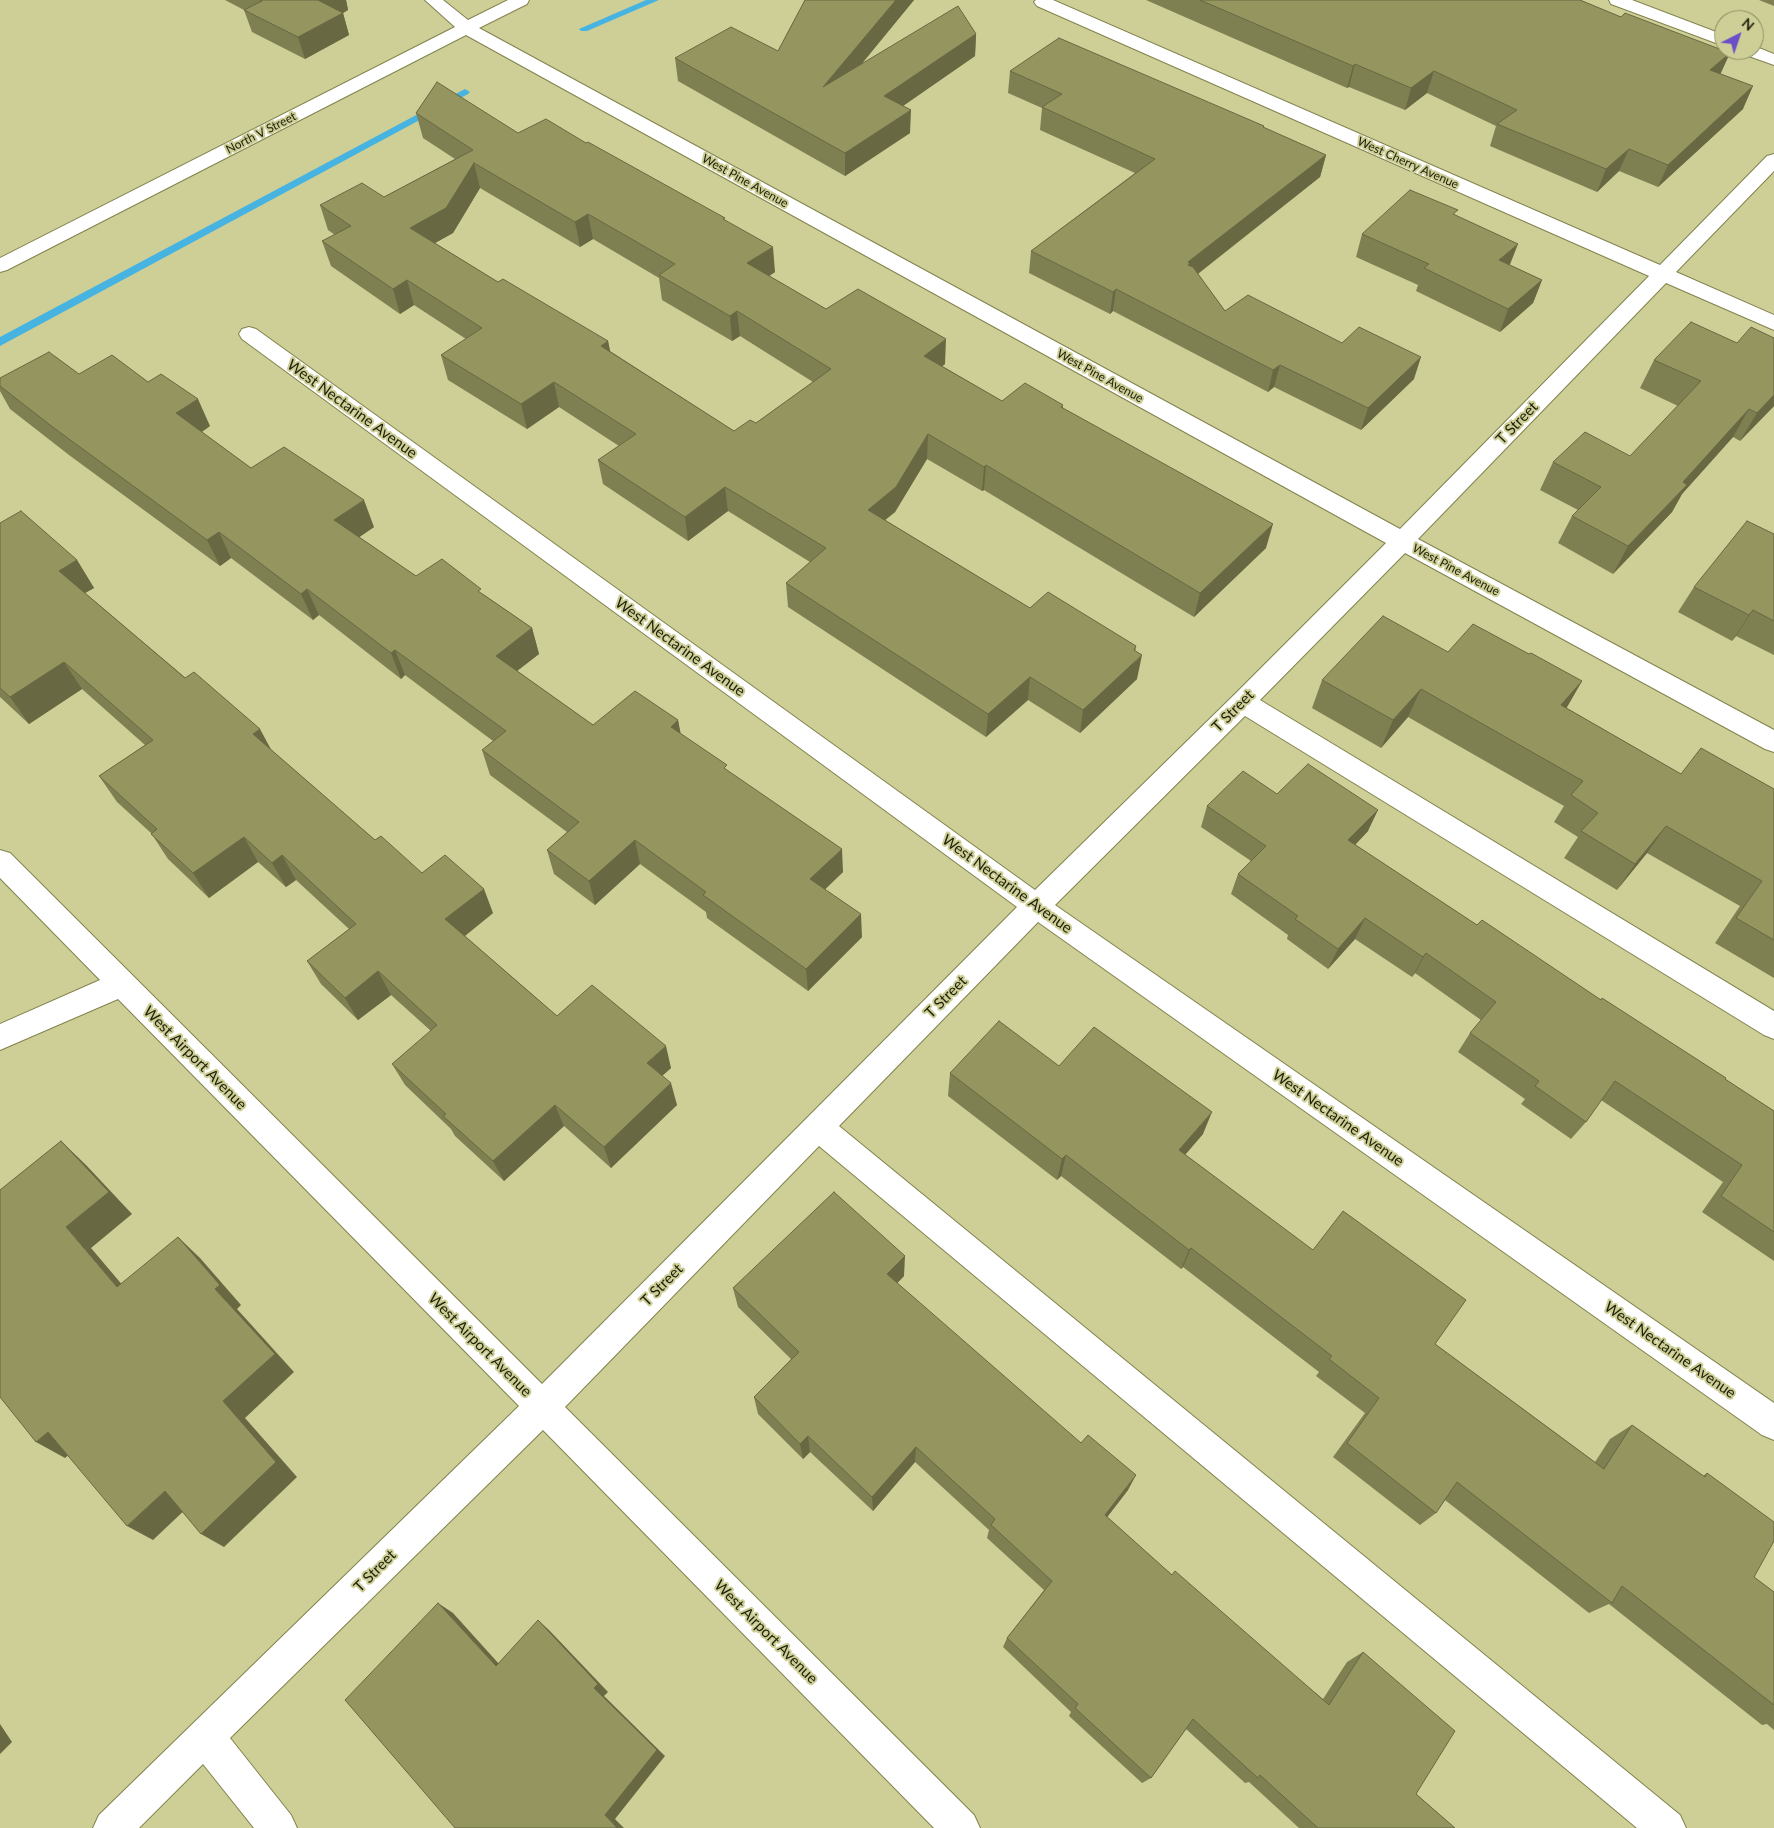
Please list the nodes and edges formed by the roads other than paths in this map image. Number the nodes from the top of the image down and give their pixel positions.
1 (433, 0) edge
2 (521, 0) edge
3 (1617, 0) edge
4 (1042, 2) dead end
5 (466, 28) junction
6 (1714, 37) edge
7 (1774, 160) edge
8 (0, 266) edge
9 (1663, 274) junction
10 (1774, 323) edge
11 (249, 334) dead end
12 (1402, 541) junction
13 (1243, 702) junction
14 (1774, 742) edge
15 (0, 861) edge
16 (1036, 906) junction
17 (122, 984) junction
18 (1774, 1026) edge
19 (0, 1037) edge
20 (818, 1127) junction
21 (542, 1407) junction
22 (1774, 1423) edge
23 (206, 1738) junction
24 (112, 1828) edge
25 (278, 1828) edge
26 (961, 1828) edge
27 (1667, 1828) edge

1 - 5 street, West Pine Avenue
2 - 5 street, North V Street
3 - 6 street
4 - 9 street, West Cherry Avenue
5 - 8 street, North V Street
5 - 12 street, West Pine Avenue
7 - 9 street, T Street
9 - 10 street, West Cherry Avenue
9 - 12 street, T Street
11 - 16 street, West Nectarine Avenue
12 - 13 street, T Street
12 - 14 street, West Pine Avenue
13 - 16 street, T Street
13 - 18 street
15 - 17 street, West Airport Avenue
16 - 20 street, T Street
16 - 22 street, West Nectarine Avenue
17 - 19 street
17 - 21 street, West Airport Avenue
20 - 21 street, T Street
20 - 27 street
21 - 23 street, T Street
21 - 26 street, West Airport Avenue
23 - 24 street, T Street
23 - 25 street

